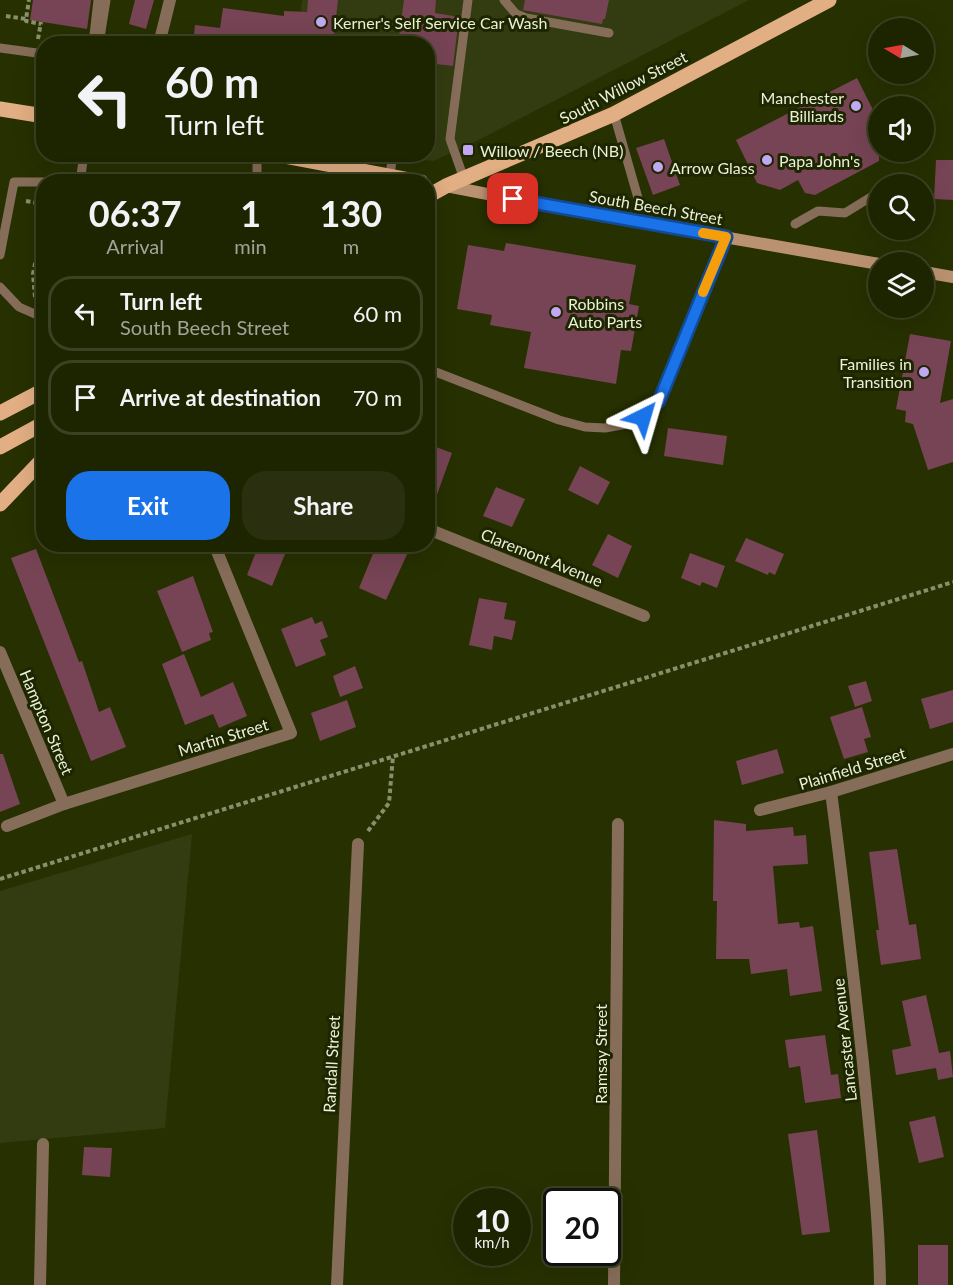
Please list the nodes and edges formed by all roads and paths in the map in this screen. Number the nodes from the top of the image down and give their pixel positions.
1 (29, 0) edge
2 (98, 0) edge
3 (105, 0) edge
4 (170, 0) edge
5 (468, 0) edge
6 (504, 0) edge
7 (829, 0) edge
8 (6, 16) dead end
9 (26, 19) junction
10 (41, 24) dead end
11 (609, 33) dead end
12 (94, 36) edge
13 (100, 36) edge
14 (161, 36) edge
15 (0, 48) edge
16 (36, 53) edge
17 (0, 109) edge
18 (614, 114) junction
19 (36, 115) edge
20 (320, 162) edge
21 (350, 174) edge
22 (464, 179) junction
23 (36, 182) edge
24 (435, 184) edge
25 (446, 186) junction
26 (435, 192) edge
27 (638, 198) dead end
28 (868, 199) edge
29 (26, 201) dead end
30 (36, 203) edge
31 (795, 224) dead end
32 (726, 237) junction
33 (0, 254) edge
34 (36, 259) edge
35 (868, 262) edge
36 (934, 274) edge
37 (953, 278) edge
38 (34, 282) joint
39 (0, 287) edge
40 (35, 297) dead end
41 (36, 314) edge
42 (435, 372) edge
43 (36, 394) edge
44 (0, 413) edge
45 (36, 427) edge
46 (0, 447) edge
47 (36, 466) edge
48 (0, 504) edge
49 (435, 532) edge
50 (217, 552) edge
51 (953, 582) edge
52 (644, 616) dead end
53 (0, 652) edge
54 (953, 754) edge
55 (393, 756) junction
56 (831, 792) junction
57 (64, 804) junction
58 (760, 810) dead end
59 (618, 824) dead end
60 (7, 826) dead end
61 (358, 844) joint
62 (0, 879) edge
63 (43, 1144) dead end
64 (40, 1285) edge
65 (337, 1285) edge
66 (614, 1285) edge
67 (880, 1285) edge

1 - 9 path
2 - 12 lane
3 - 13 lane
4 - 14 street
5 - 22 lane
6 - 11 lane
7 - 18 main road, South Willow Street
8 - 9 path
9 - 10 path
15 - 16 lane
17 - 19 main road
18 - 22 main road, South Willow Street
18 - 27 lane
20 - 21 main road
22 - 25 main road, South Willow Street
23 - 33 lane
24 - 25 main road, South Beech Street
25 - 26 main road, South Willow Street
25 - 32 street, South Beech Street
28 - 31 lane
29 - 30 path
32 - 35 street, South Beech Street
32 - 42 lane
34 - 38 path
36 - 37 street
38 - 40 path
39 - 41 lane
43 - 44 main road
45 - 46 main road
47 - 48 main road
49 - 52 street, Claremont Avenue
50 - 57 street, Martin Street
51 - 55 path
53 - 57 street, Hampton Street
54 - 56 street, Plainfield Street
55 - 61 path
55 - 62 path
56 - 58 street, Plainfield Street
56 - 67 street, Lancaster Avenue
57 - 60 street, Martin Street
59 - 66 street, Ramsay Street
61 - 65 street, Randall Street
63 - 64 street

